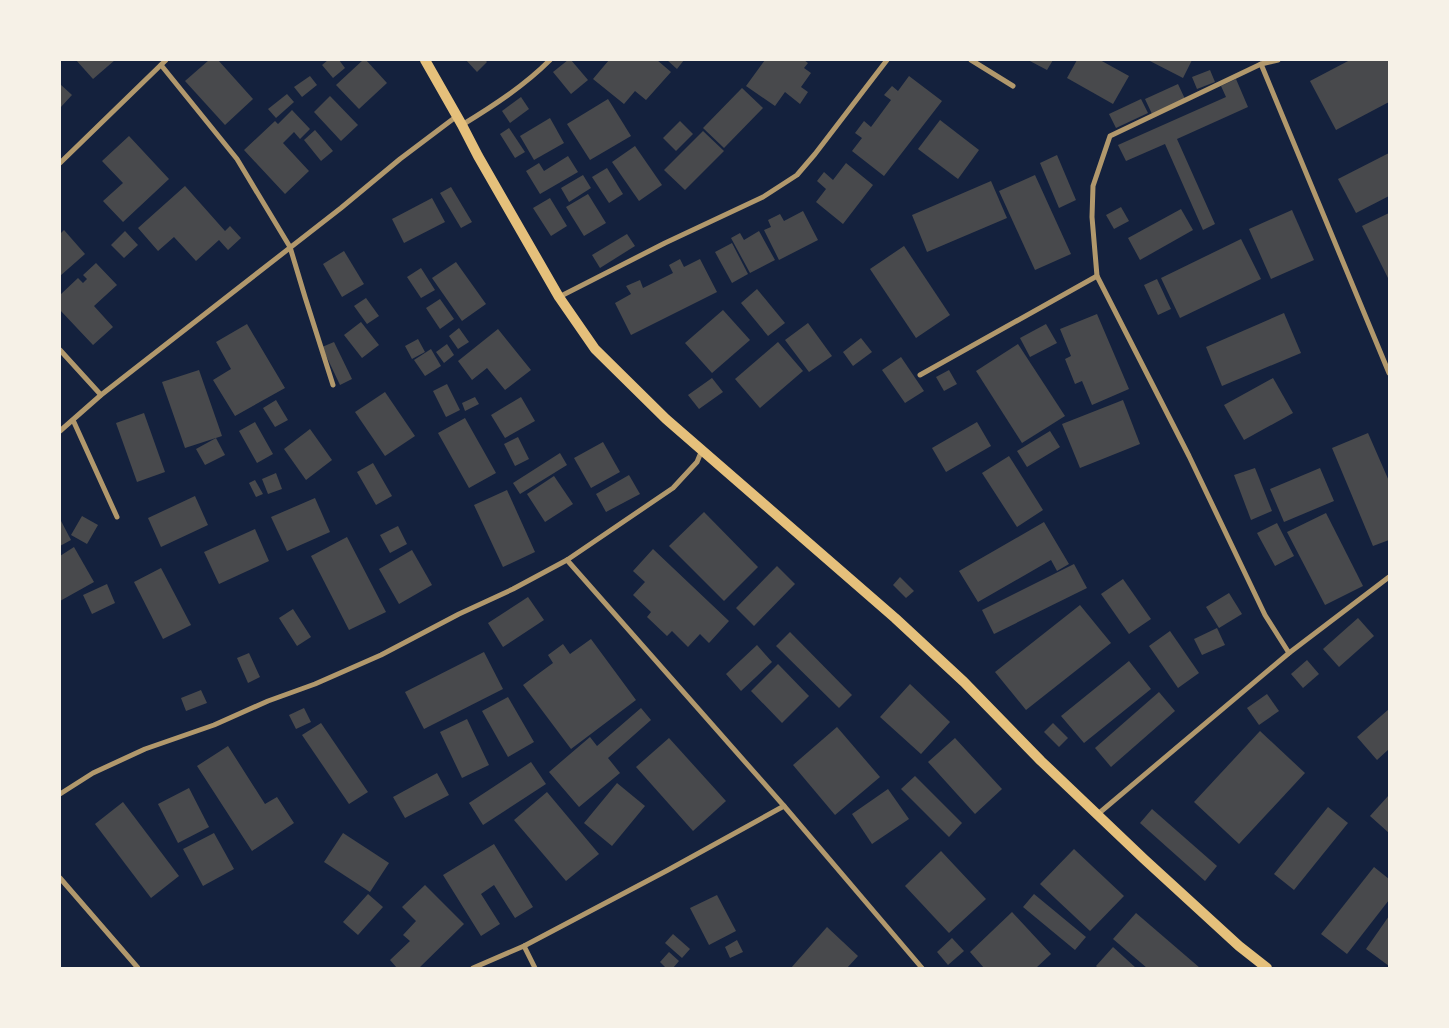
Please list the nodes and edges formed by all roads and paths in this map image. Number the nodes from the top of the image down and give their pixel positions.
1 (166, 60) edge
2 (425, 60) edge
3 (550, 60) edge
4 (887, 60) edge
5 (971, 60) edge
6 (1278, 60) edge
7 (1261, 64) junction
8 (161, 65) junction
9 (1013, 86) dead end
10 (460, 121) junction
11 (60, 163) edge
12 (290, 247) junction
13 (1096, 276) junction
14 (558, 297) junction
15 (60, 350) edge
16 (1389, 373) edge
17 (920, 375) dead end
18 (333, 385) dead end
19 (101, 395) junction
20 (73, 420) junction
21 (60, 431) edge
22 (702, 450) junction
23 (116, 518) dead end
24 (567, 560) junction
25 (1389, 576) edge
26 (1289, 653) junction
27 (60, 794) edge
28 (784, 806) junction
29 (1098, 814) junction
30 (60, 878) edge
31 (524, 946) junction
32 (138, 968) edge
33 (473, 968) edge
34 (535, 968) edge
35 (922, 968) edge
36 (1267, 968) edge

1 - 8 street
2 - 10 main road
3 - 10 street
4 - 14 street
5 - 9 street
6 - 7 street
7 - 13 street
7 - 16 street
8 - 11 street
8 - 12 street
10 - 12 street
10 - 14 main road
12 - 18 street
12 - 19 street
13 - 17 street
13 - 26 street
14 - 22 main road
15 - 19 street
19 - 20 street
20 - 21 street
20 - 23 street
22 - 24 street
22 - 29 main road
24 - 27 street
24 - 28 street
25 - 26 street
26 - 29 street
28 - 31 street
28 - 35 street
29 - 36 main road
30 - 32 street
31 - 33 street
31 - 34 street

